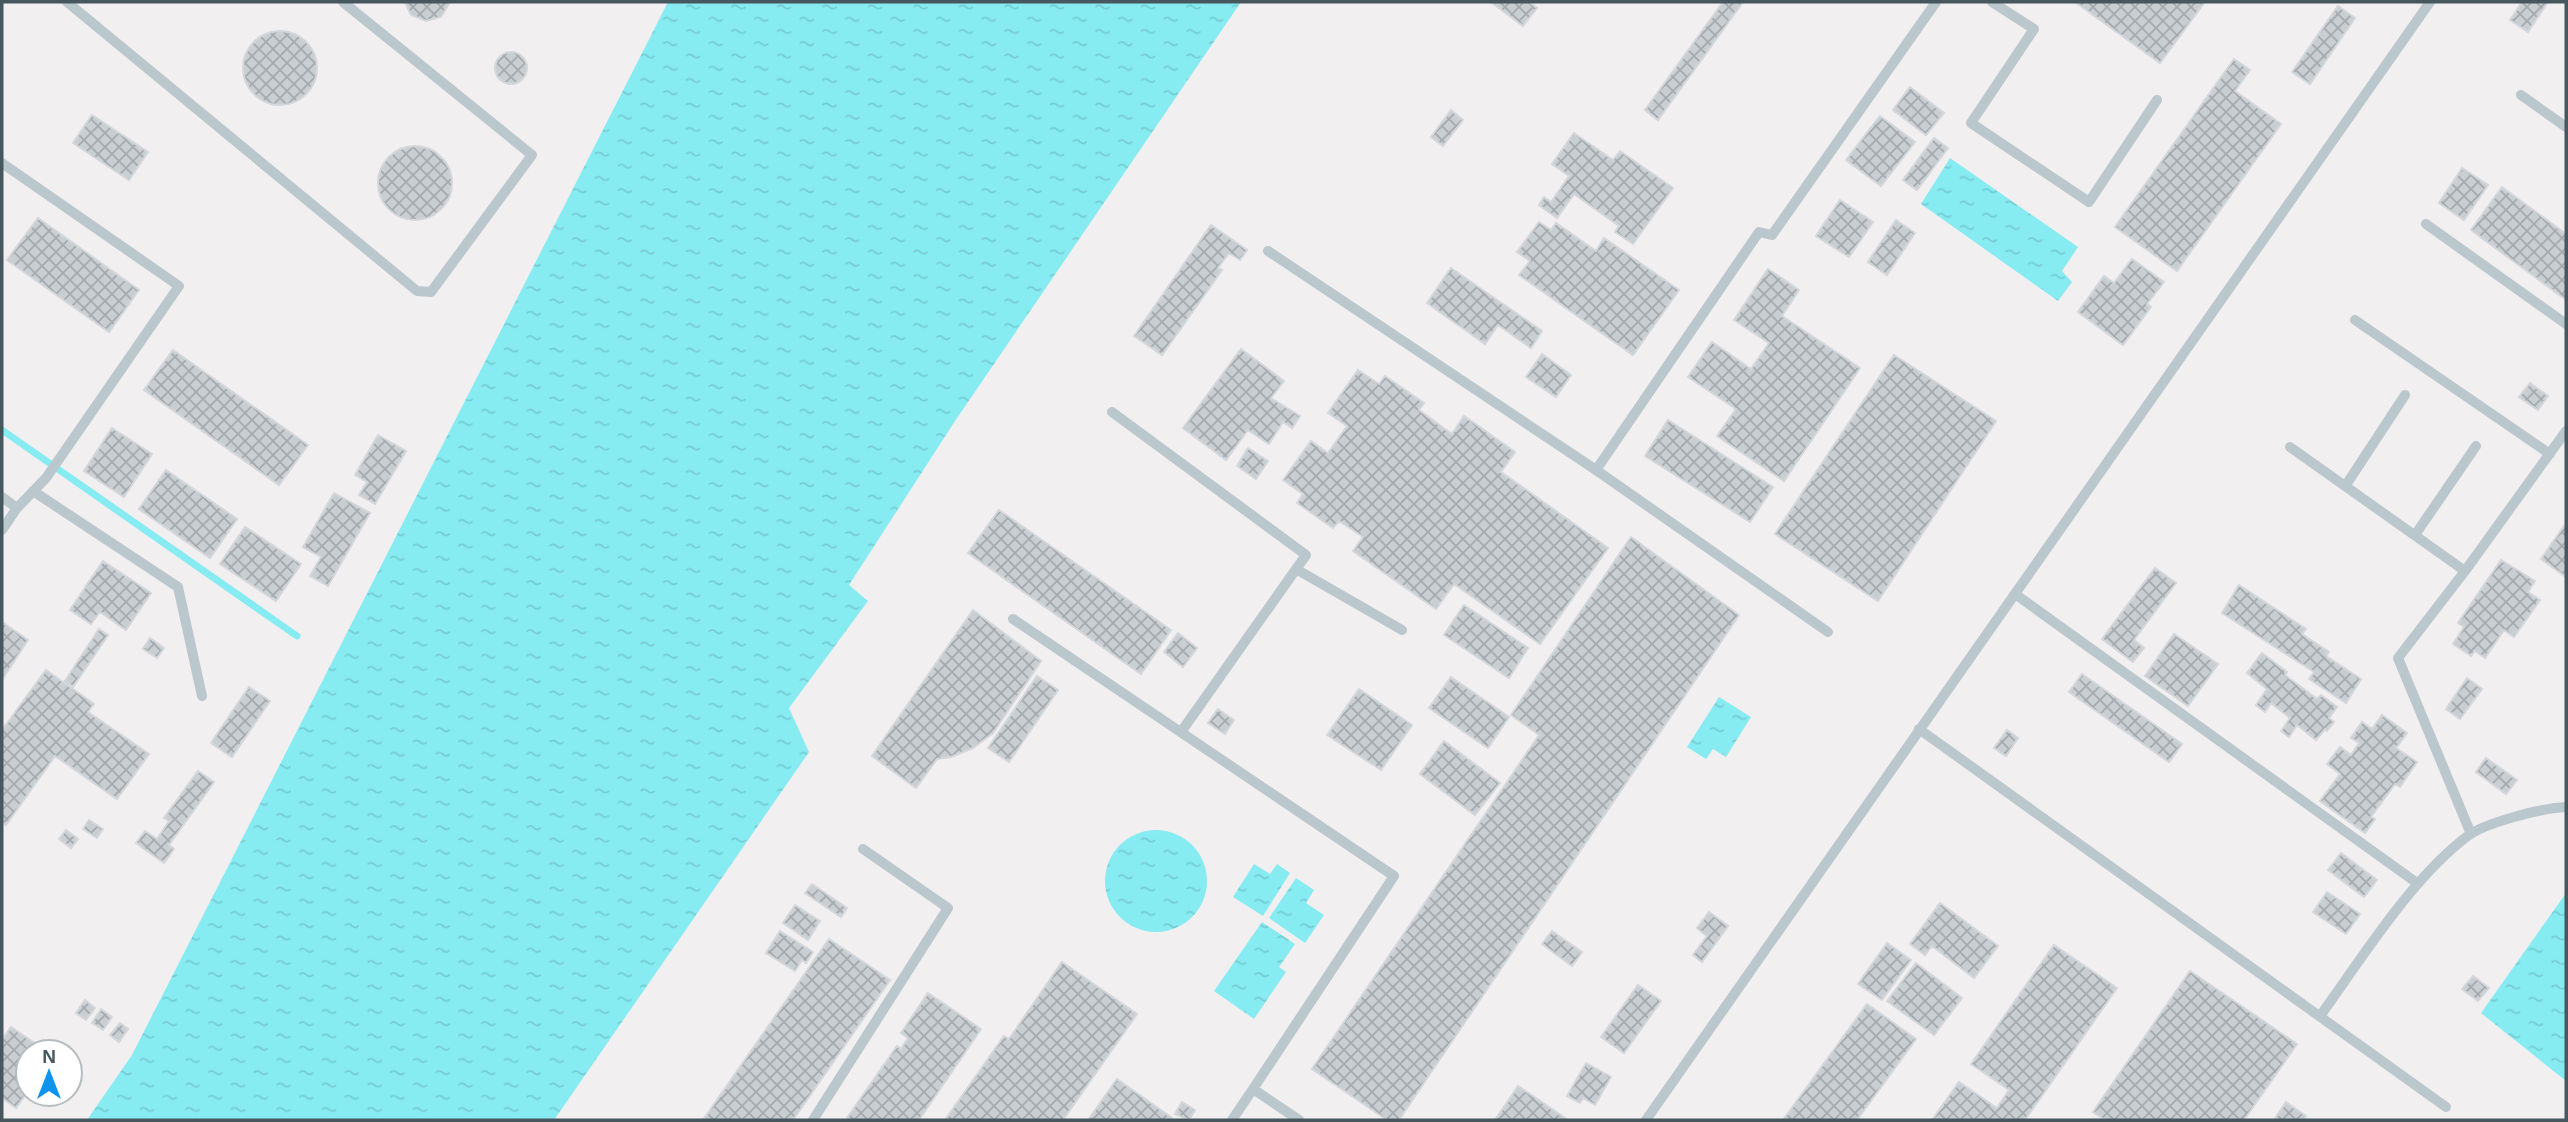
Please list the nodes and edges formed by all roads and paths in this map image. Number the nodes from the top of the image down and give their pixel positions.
1 (67, 2) edge
2 (342, 2) edge
3 (1936, 2) edge
4 (1992, 2) edge
5 (2430, 2) edge
6 (2521, 95) dead end
7 (2157, 100) dead end
8 (2566, 127) edge
9 (2, 163) edge
10 (2426, 223) dead end
11 (1268, 251) dead end
12 (2355, 320) dead end
13 (2566, 324) edge
14 (2405, 395) dead end
15 (1112, 412) dead end
16 (2566, 431) edge
17 (2476, 446) dead end
18 (2290, 447) dead end
19 (2550, 454) junction
20 (1596, 470) junction
21 (2346, 485) junction
22 (33, 491) junction
23 (2, 497) edge
24 (17, 508) junction
25 (2, 530) edge
26 (2415, 535) junction
27 (1296, 569) junction
28 (2465, 571) junction
29 (2015, 594) junction
30 (1013, 619) dead end
31 (1402, 631) dead end
32 (1828, 632) dead end
33 (202, 696) dead end
34 (1919, 729) junction
35 (1181, 732) junction
36 (2566, 807) edge
37 (2471, 834) junction
38 (863, 849) dead end
39 (2417, 883) junction
40 (2320, 1016) junction
41 (1253, 1089) junction
42 (2446, 1107) dead end
43 (813, 1120) edge
44 (1232, 1120) edge
45 (1298, 1120) edge
46 (1646, 1120) edge

1 - 2 lane
3 - 20 lane
4 - 7 lane
5 - 29 lane
6 - 8 lane
9 - 22 lane
10 - 13 lane
11 - 20 lane
12 - 19 lane
14 - 21 lane
15 - 27 lane
16 - 19 lane
17 - 26 lane
18 - 21 lane
19 - 28 lane
20 - 32 lane
21 - 26 lane
22 - 24 lane
22 - 33 lane
23 - 24 lane
24 - 25 lane
26 - 28 lane
27 - 31 lane
27 - 35 lane
28 - 37 lane
29 - 34 lane
29 - 39 lane
30 - 35 lane
34 - 40 lane
34 - 46 lane
35 - 41 lane
36 - 37 lane
37 - 39 lane
38 - 43 lane
39 - 40 lane
40 - 42 lane
41 - 44 lane
41 - 45 lane

